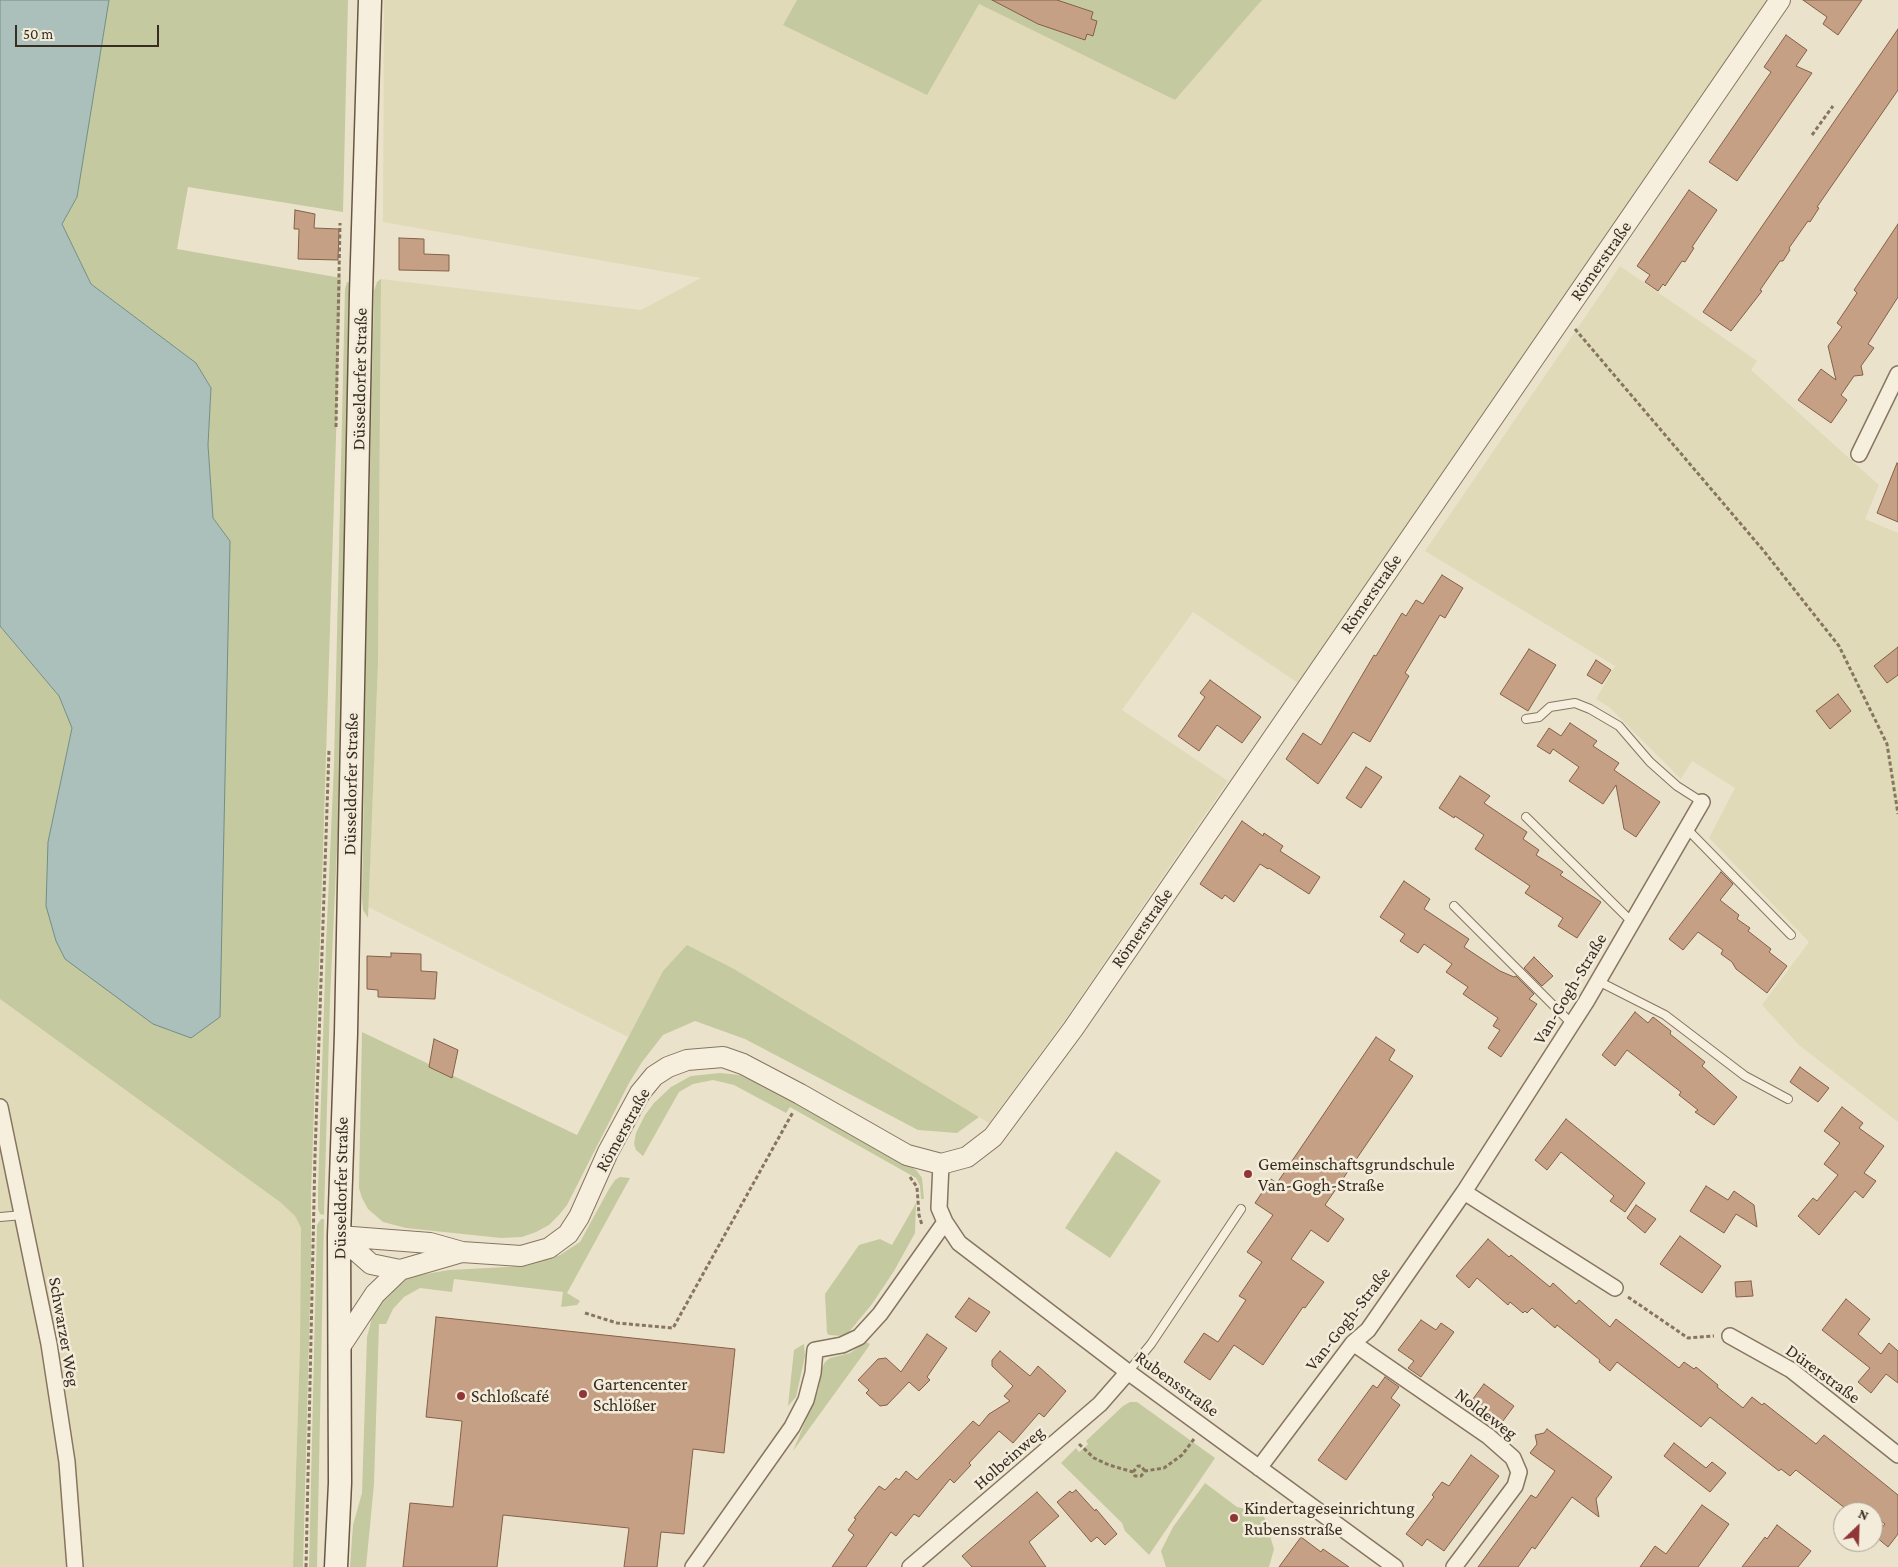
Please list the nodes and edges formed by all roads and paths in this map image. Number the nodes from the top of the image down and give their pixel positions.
1 (370, 0) edge
2 (1780, 0) edge
3 (1833, 106) dead end
4 (1812, 135) dead end
5 (340, 221) dead end
6 (1564, 315) junction
7 (1898, 374) edge
8 (336, 433) dead end
9 (1859, 454) dead end
10 (1526, 719) dead end
11 (329, 746) dead end
12 (1702, 802) joint
13 (1898, 814) edge
14 (1526, 816) dead end
15 (1687, 829) junction
16 (1454, 906) dead end
17 (1632, 922) junction
18 (1791, 935) dead end
19 (1598, 981) junction
20 (1572, 1024) junction
21 (1788, 1099) dead end
22 (0, 1107) edge
23 (800, 1116) dead end
24 (941, 1164) junction
25 (904, 1174) dead end
26 (1464, 1192) junction
27 (1241, 1209) dead end
28 (22, 1215) junction
29 (0, 1216) edge
30 (944, 1222) junction
31 (339, 1236) junction
32 (931, 1240) junction
33 (462, 1252) junction
34 (400, 1270) junction
35 (1615, 1288) joint
36 (585, 1313) dead end
37 (1730, 1336) joint
38 (1353, 1343) junction
39 (340, 1347) junction
40 (1128, 1372) junction
41 (1204, 1427) junction
42 (1068, 1432) junction
43 (1898, 1455) edge
44 (1259, 1468) junction
45 (1144, 1471) junction
46 (1133, 1472) junction
47 (916, 1565) edge
48 (75, 1567) edge
49 (306, 1567) edge
50 (336, 1567) edge
51 (693, 1567) edge
52 (1395, 1567) edge
53 (1454, 1567) edge

1 - 31 main road, Düsseldorfer Straße
2 - 6 street, Römerstraße
3 - 4 path
5 - 8 path
6 - 13 path
6 - 24 street, Römerstraße
7 - 9 street
10 - 12 lane
11 - 49 path
12 - 15 street, Van-Gogh-Straße
14 - 17 lane
15 - 17 street, Van-Gogh-Straße
15 - 18 lane
16 - 20 lane
17 - 19 street, Van-Gogh-Straße
19 - 20 street, Van-Gogh-Straße
19 - 21 lane
20 - 26 street, Van-Gogh-Straße
22 - 28 street, Schwarzer Weg
23 - 36 path
24 - 30 street
24 - 33 street, Römerstraße
25 - 32 path
26 - 35 street
26 - 38 street, Van-Gogh-Straße
27 - 40 lane
28 - 29 lane
28 - 48 street, Schwarzer Weg
30 - 32 street
30 - 40 street, Rubensstraße
31 - 33 street, Römerstraße
31 - 34 street, Römerstraße
31 - 39 main road, Düsseldorfer Straße
32 - 51 street
33 - 34 street, Römerstraße
34 - 39 street
35 - 37 path
37 - 43 street, Dürerstraße
38 - 44 street, Van-Gogh-Straße
38 - 53 street, Noldeweg
39 - 50 main road, Düsseldorfer Straße
40 - 41 street, Rubensstraße
40 - 42 street, Holbeinweg
41 - 44 street, Rubensstraße
41 - 45 path
42 - 46 path
42 - 47 street, Holbeinweg
44 - 52 street, Rubensstraße
45 - 46 path
45 - 46 path

